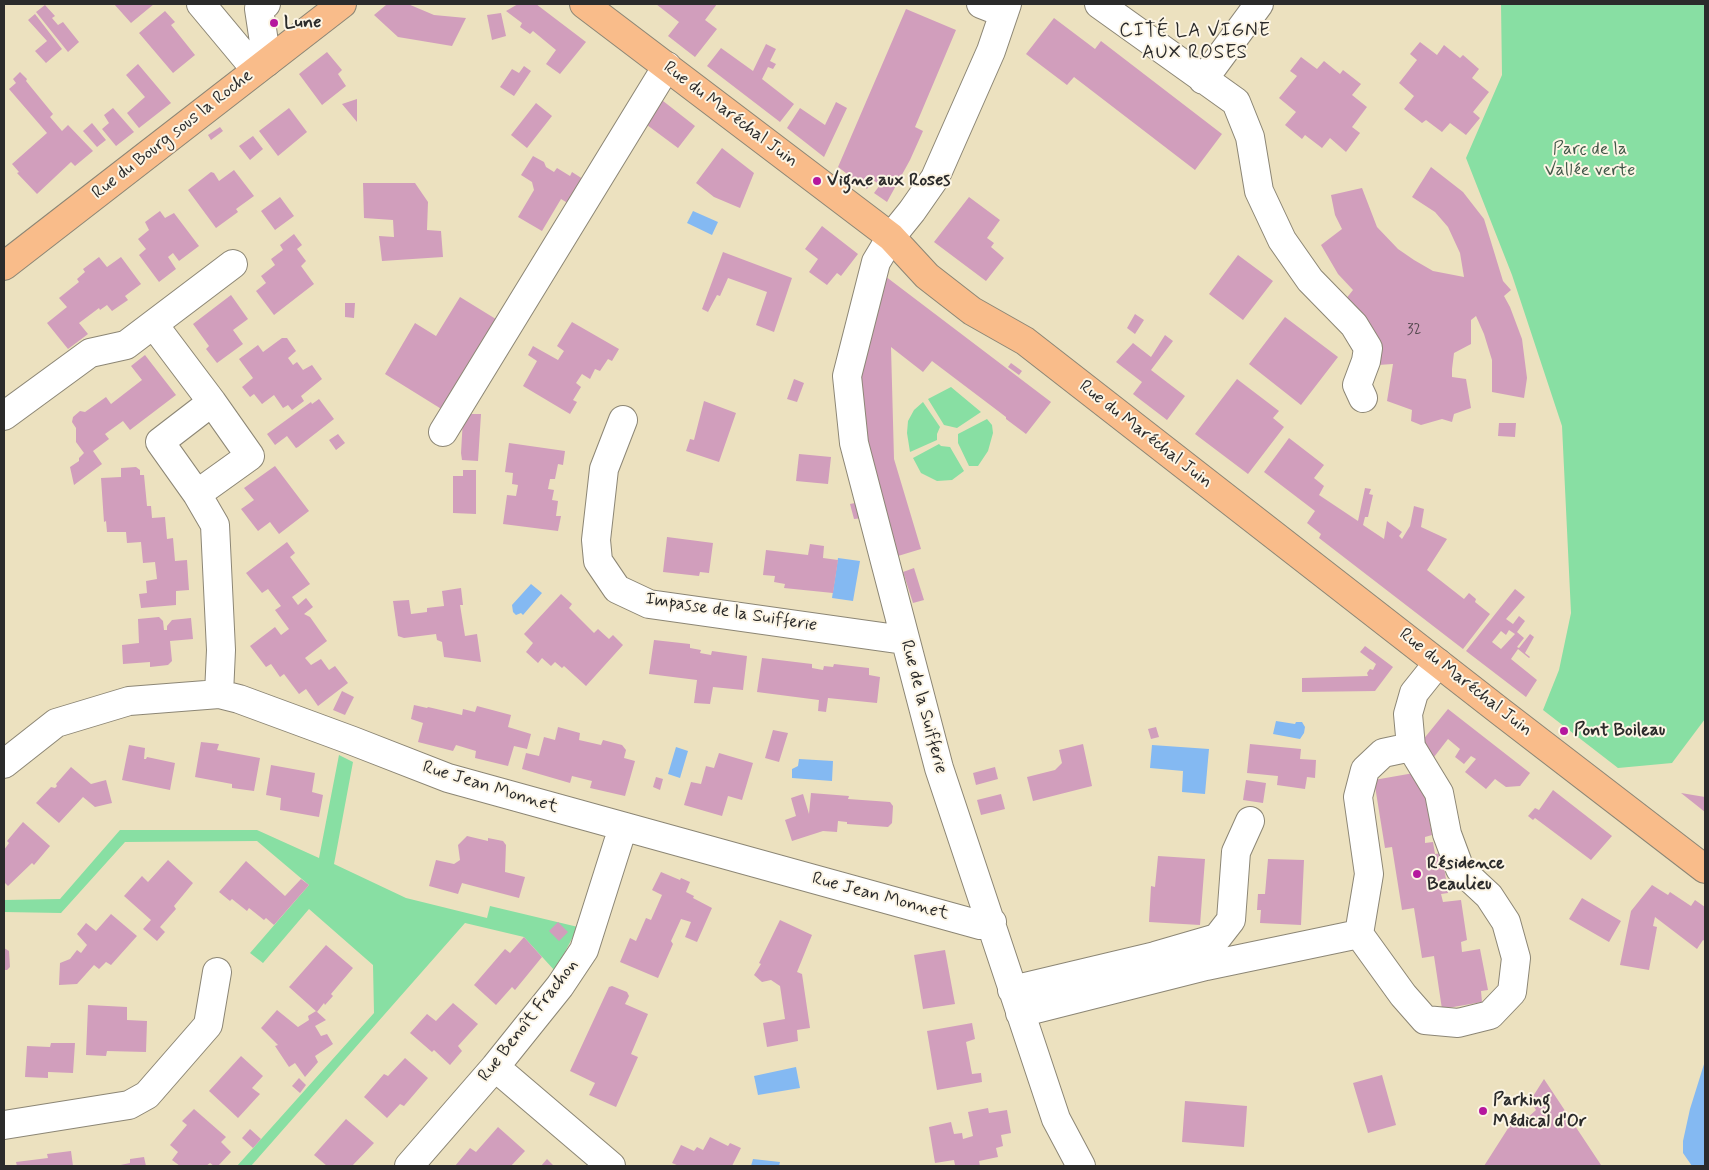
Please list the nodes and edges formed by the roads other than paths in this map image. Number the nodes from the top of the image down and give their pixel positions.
1 (201, 4) edge
2 (266, 4) edge
3 (342, 4) edge
4 (584, 4) edge
5 (1099, 4) edge
6 (1259, 4) edge
7 (998, 7) edge
8 (262, 66) junction
9 (666, 66) junction
10 (1203, 80) junction
11 (891, 237) junction
12 (233, 264) dead end
13 (4, 266) edge
14 (154, 325) junction
15 (1362, 398) dead end
16 (212, 402) junction
17 (4, 416) edge
18 (623, 420) dead end
19 (443, 432) dead end
20 (197, 494) junction
21 (904, 640) junction
22 (1438, 663) junction
23 (219, 694) junction
24 (1410, 747) junction
25 (4, 764) edge
26 (1250, 821) dead end
27 (623, 827) junction
28 (1705, 869) edge
29 (992, 922) junction
30 (1359, 934) junction
31 (217, 972) dead end
32 (1016, 1001) junction
33 (495, 1067) junction
34 (4, 1125) edge
35 (409, 1166) edge
36 (611, 1166) edge
37 (1081, 1166) edge

1 - 8 street
2 - 8 street
3 - 8 main road, Rue du Bourg sous la Roche
4 - 9 main road, Rue du Maréchal Juin
5 - 10 street
6 - 10 street
7 - 11 street, Rue de la Suifferie
8 - 13 main road, Rue du Bourg sous la Roche
9 - 11 main road, Rue du Maréchal Juin
9 - 19 street
10 - 15 street
11 - 21 street, Rue de la Suifferie
11 - 22 main road, Rue du Maréchal Juin
12 - 14 street
14 - 16 street
14 - 17 street
16 - 20 street
16 - 20 street
18 - 21 street, Impasse de la Suifferie
20 - 23 street
21 - 29 street, Rue de la Suifferie
22 - 24 street
22 - 28 main road, Rue du Maréchal Juin
23 - 25 street, Rue Jean Monnet
23 - 27 street, Rue Jean Monnet
24 - 30 street
24 - 30 street
26 - 32 street
27 - 29 street, Rue Jean Monnet
27 - 33 street, Rue Benoît Frachon
29 - 32 street, Rue de la Suifferie
30 - 32 street
31 - 34 street
32 - 37 street, Rue de la Suifferie
33 - 35 street, Rue Benoît Frachon
33 - 36 street

